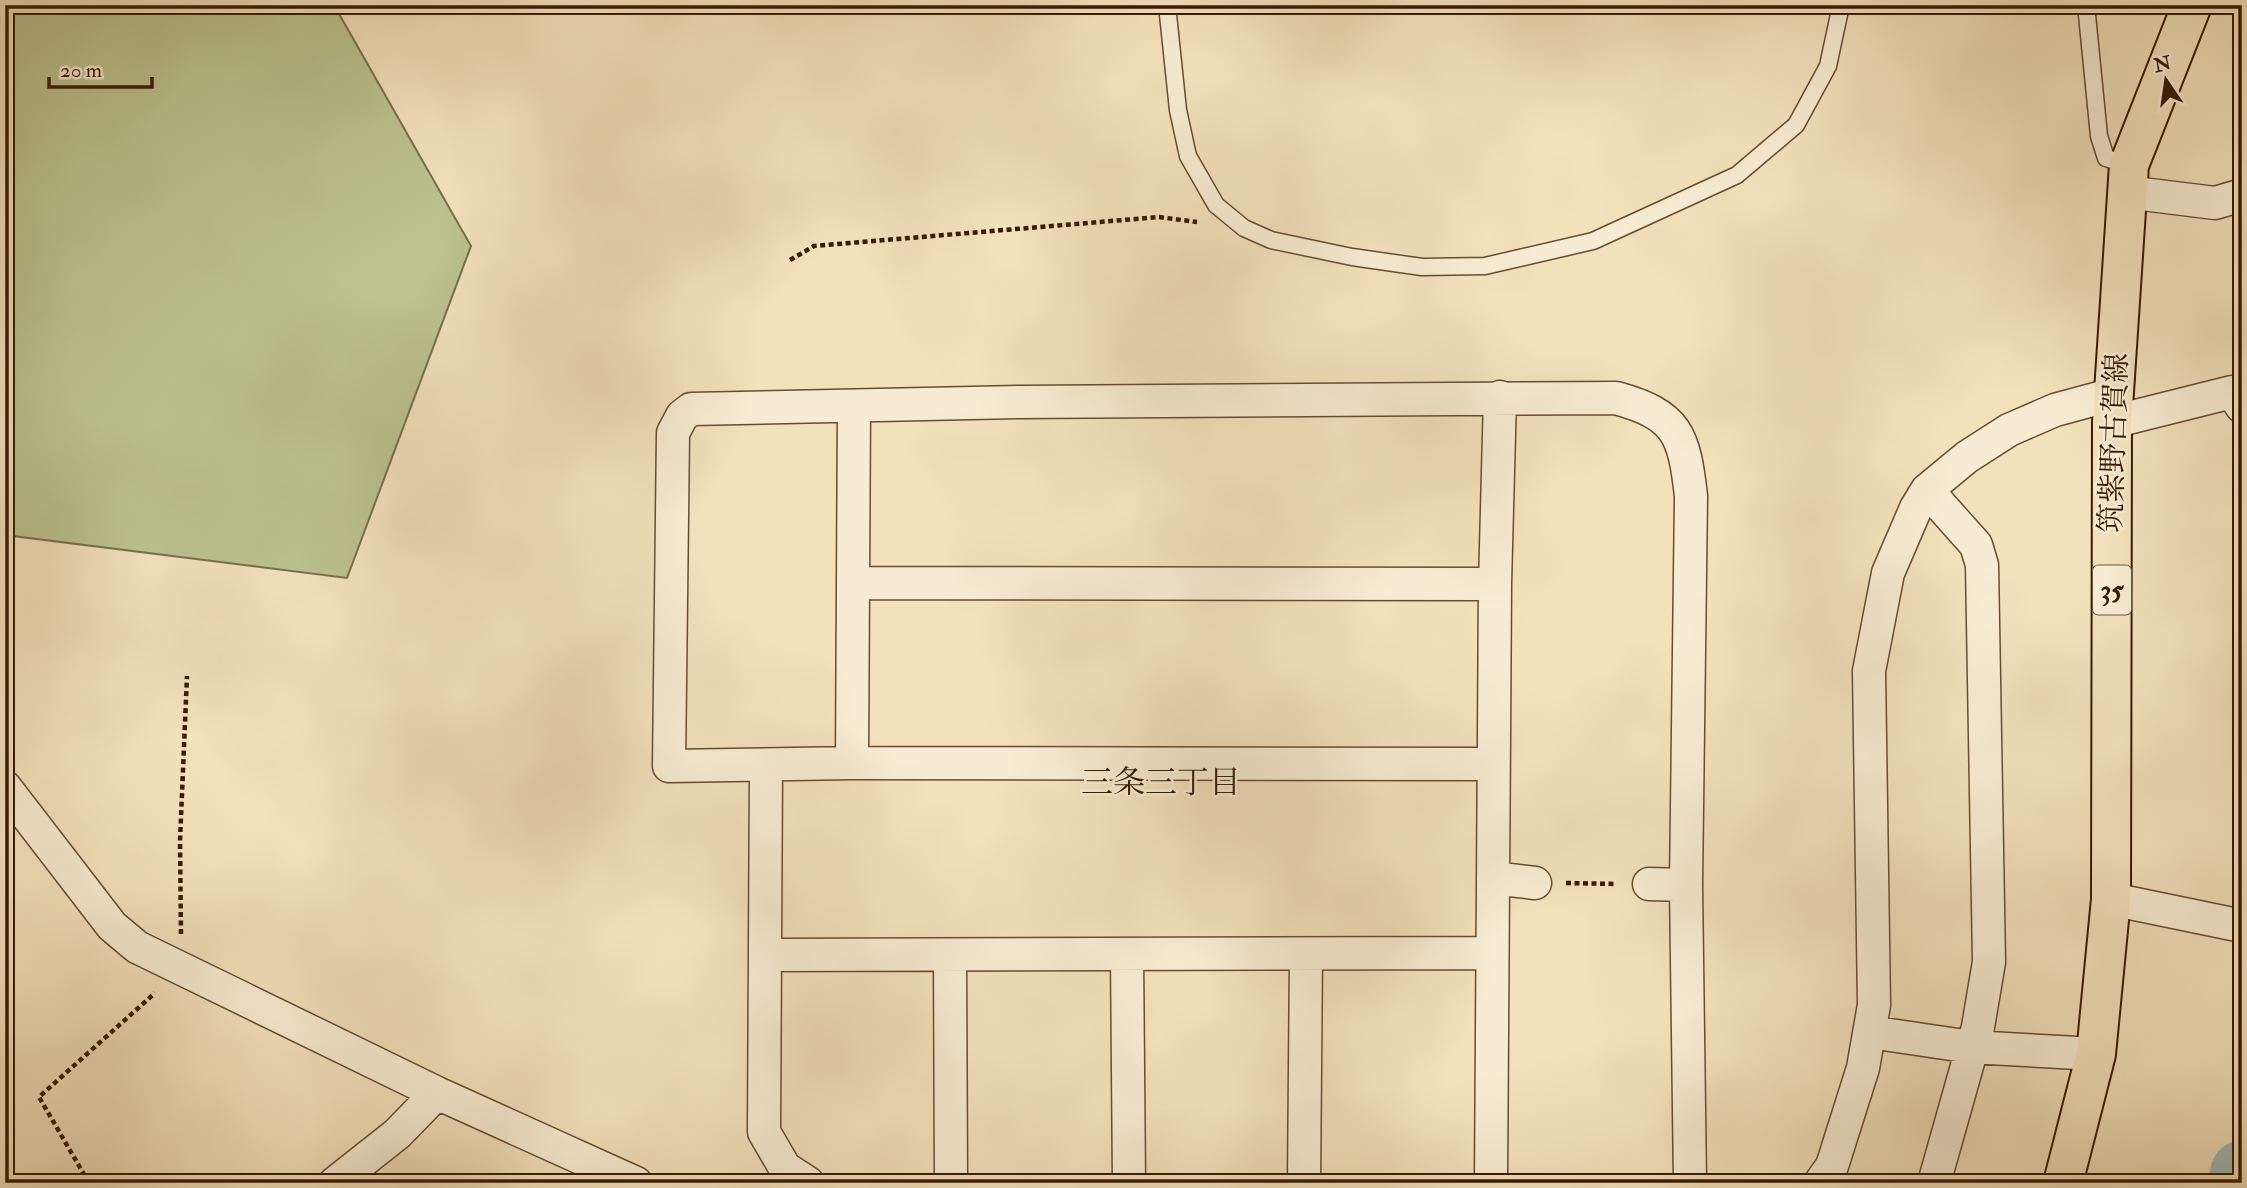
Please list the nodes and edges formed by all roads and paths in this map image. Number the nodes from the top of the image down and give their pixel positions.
1 (1167, 5) edge
2 (1841, 5) edge
3 (2086, 5) edge
4 (2192, 5) edge
5 (2127, 178) junction
6 (2242, 195) edge
7 (1244, 228) junction
8 (790, 260) dead end
9 (1500, 397) junction
10 (854, 406) junction
11 (2242, 407) edge
12 (2113, 408) junction
13 (1927, 489) junction
14 (853, 583) junction
15 (1495, 584) junction
16 (852, 763) junction
17 (1493, 764) junction
18 (766, 765) junction
19 (5, 787) edge
20 (1493, 878) junction
21 (1535, 883) joint
22 (1649, 884) joint
23 (1686, 885) junction
24 (2111, 900) junction
25 (2242, 926) edge
26 (1491, 953) junction
27 (1127, 954) junction
28 (1306, 954) junction
29 (765, 955) junction
30 (950, 955) junction
31 (1870, 1032) junction
32 (1972, 1047) junction
33 (2096, 1054) junction
34 (437, 1093) junction
35 (335, 1183) edge
36 (636, 1183) edge
37 (808, 1183) edge
38 (951, 1183) edge
39 (1129, 1183) edge
40 (1304, 1183) edge
41 (1491, 1183) edge
42 (1690, 1183) edge
43 (1820, 1183) edge
44 (1934, 1183) edge
45 (2063, 1183) edge

1 - 7 lane
2 - 7 lane
3 - 5 lane
4 - 5 main road, 筑紫野古賀線 / 35
5 - 6 street
5 - 12 main road, 筑紫野古賀線 / 35
7 - 8 path
9 - 10 street
9 - 15 street
9 - 23 street
10 - 14 street
10 - 18 street
11 - 12 street
12 - 13 street
12 - 24 main road, 筑紫野古賀線 / 35
13 - 31 street
13 - 32 street
14 - 15 street
14 - 16 street
15 - 17 street
16 - 17 street
16 - 18 street
17 - 20 street
18 - 29 street
19 - 34 street
20 - 21 street
20 - 26 street
21 - 22 path
22 - 23 street
23 - 42 street
24 - 25 street
24 - 33 main road, 筑紫野古賀線 / 35
26 - 28 street
26 - 41 street
27 - 28 street
27 - 30 street
27 - 39 street
28 - 40 street
29 - 30 street
29 - 37 street
30 - 38 street
31 - 32 street
31 - 43 street
32 - 33 street
32 - 44 street
33 - 45 main road, 筑紫野古賀線 / 35
34 - 35 street
34 - 36 street

